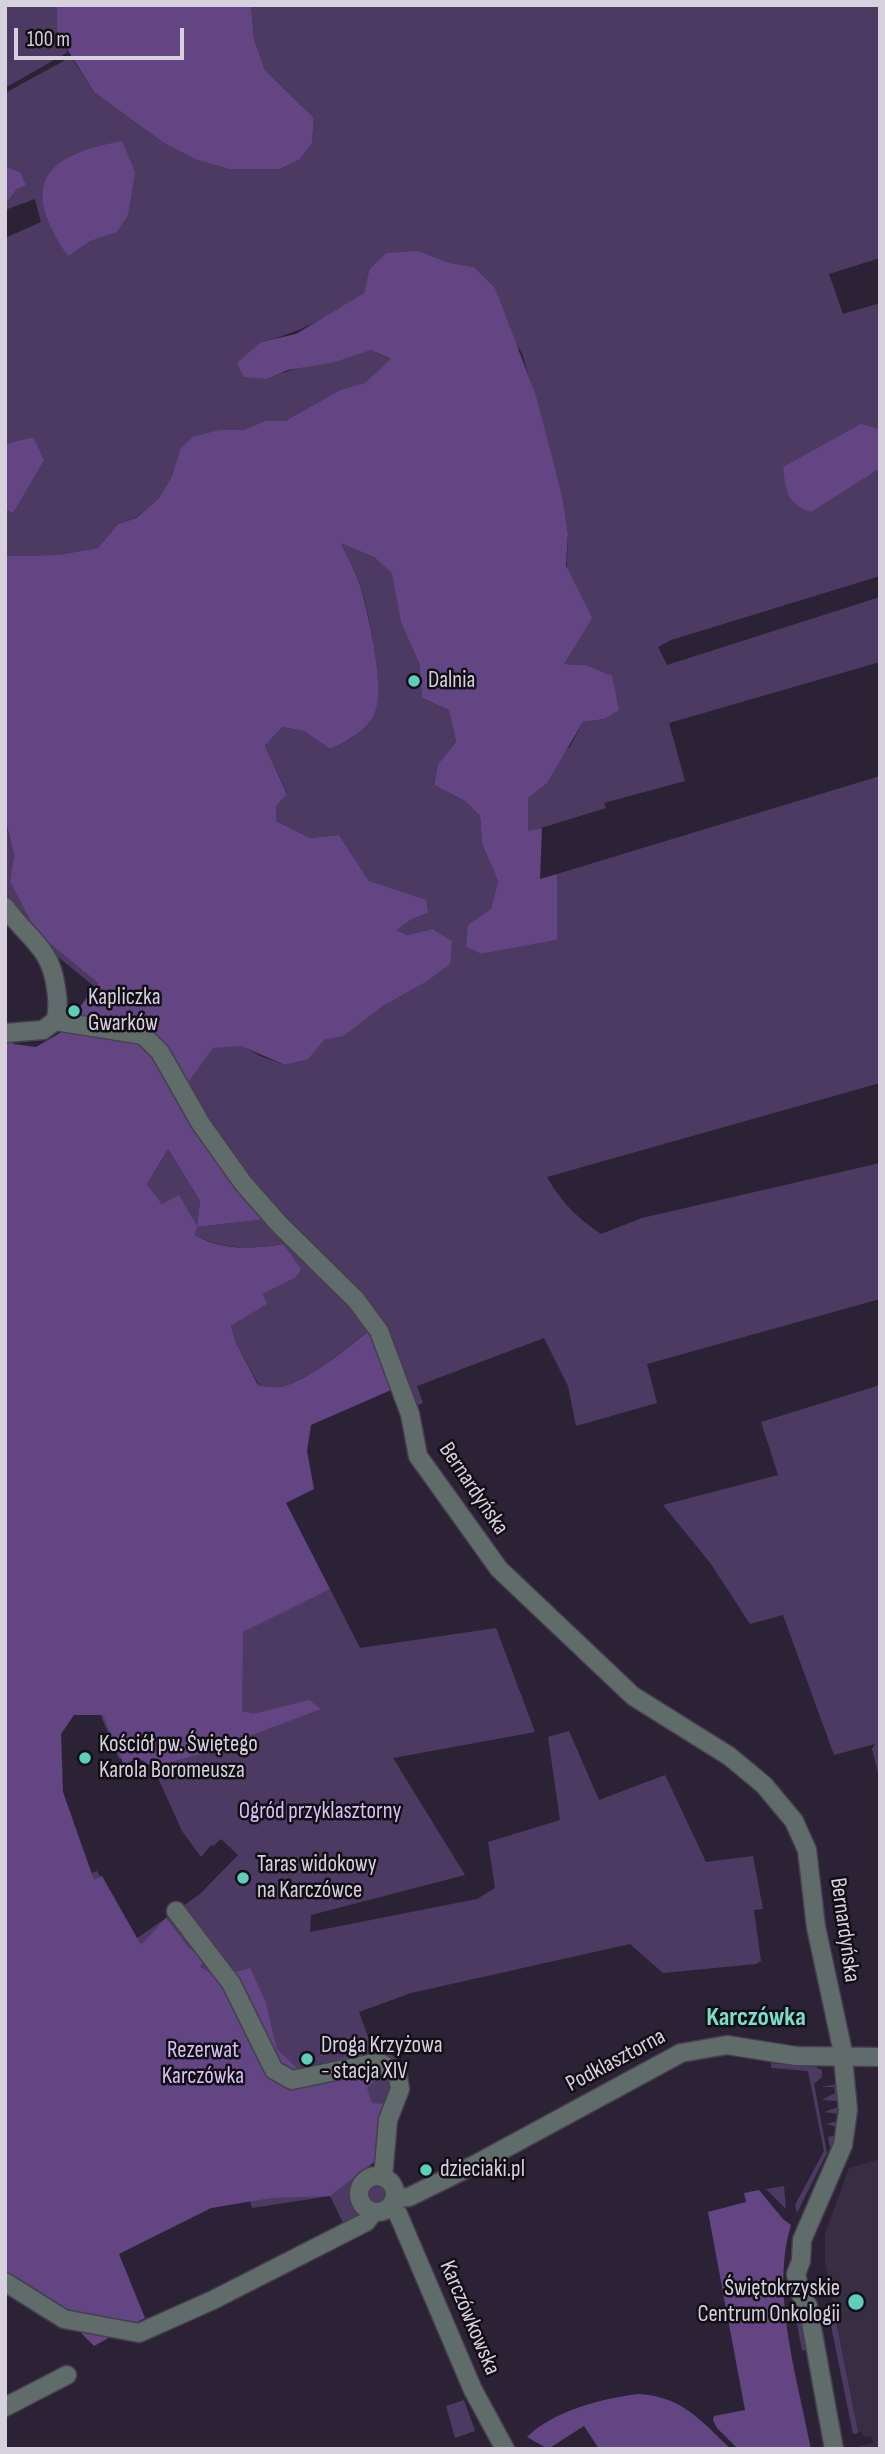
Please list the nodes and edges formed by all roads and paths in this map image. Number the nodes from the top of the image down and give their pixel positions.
1 (5, 907) edge
2 (55, 1021) junction
3 (5, 1033) edge
4 (176, 1911) dead end
5 (842, 2056) junction
6 (880, 2057) edge
7 (383, 2177) junction
8 (387, 2206) junction
9 (5, 2282) edge
10 (67, 2375) dead end
11 (5, 2407) edge
12 (505, 2449) edge
13 (834, 2449) edge

1 - 2 street
2 - 3 street, Bernardyńska
2 - 5 street, Bernardyńska
4 - 7 street
5 - 6 street, Podklasztorna
5 - 8 street, Podklasztorna
5 - 13 street, Bernardyńska
7 - 8 street
7 - 8 street
8 - 9 street, Podklasztorna
8 - 12 street, Karczówkowska
10 - 11 street

